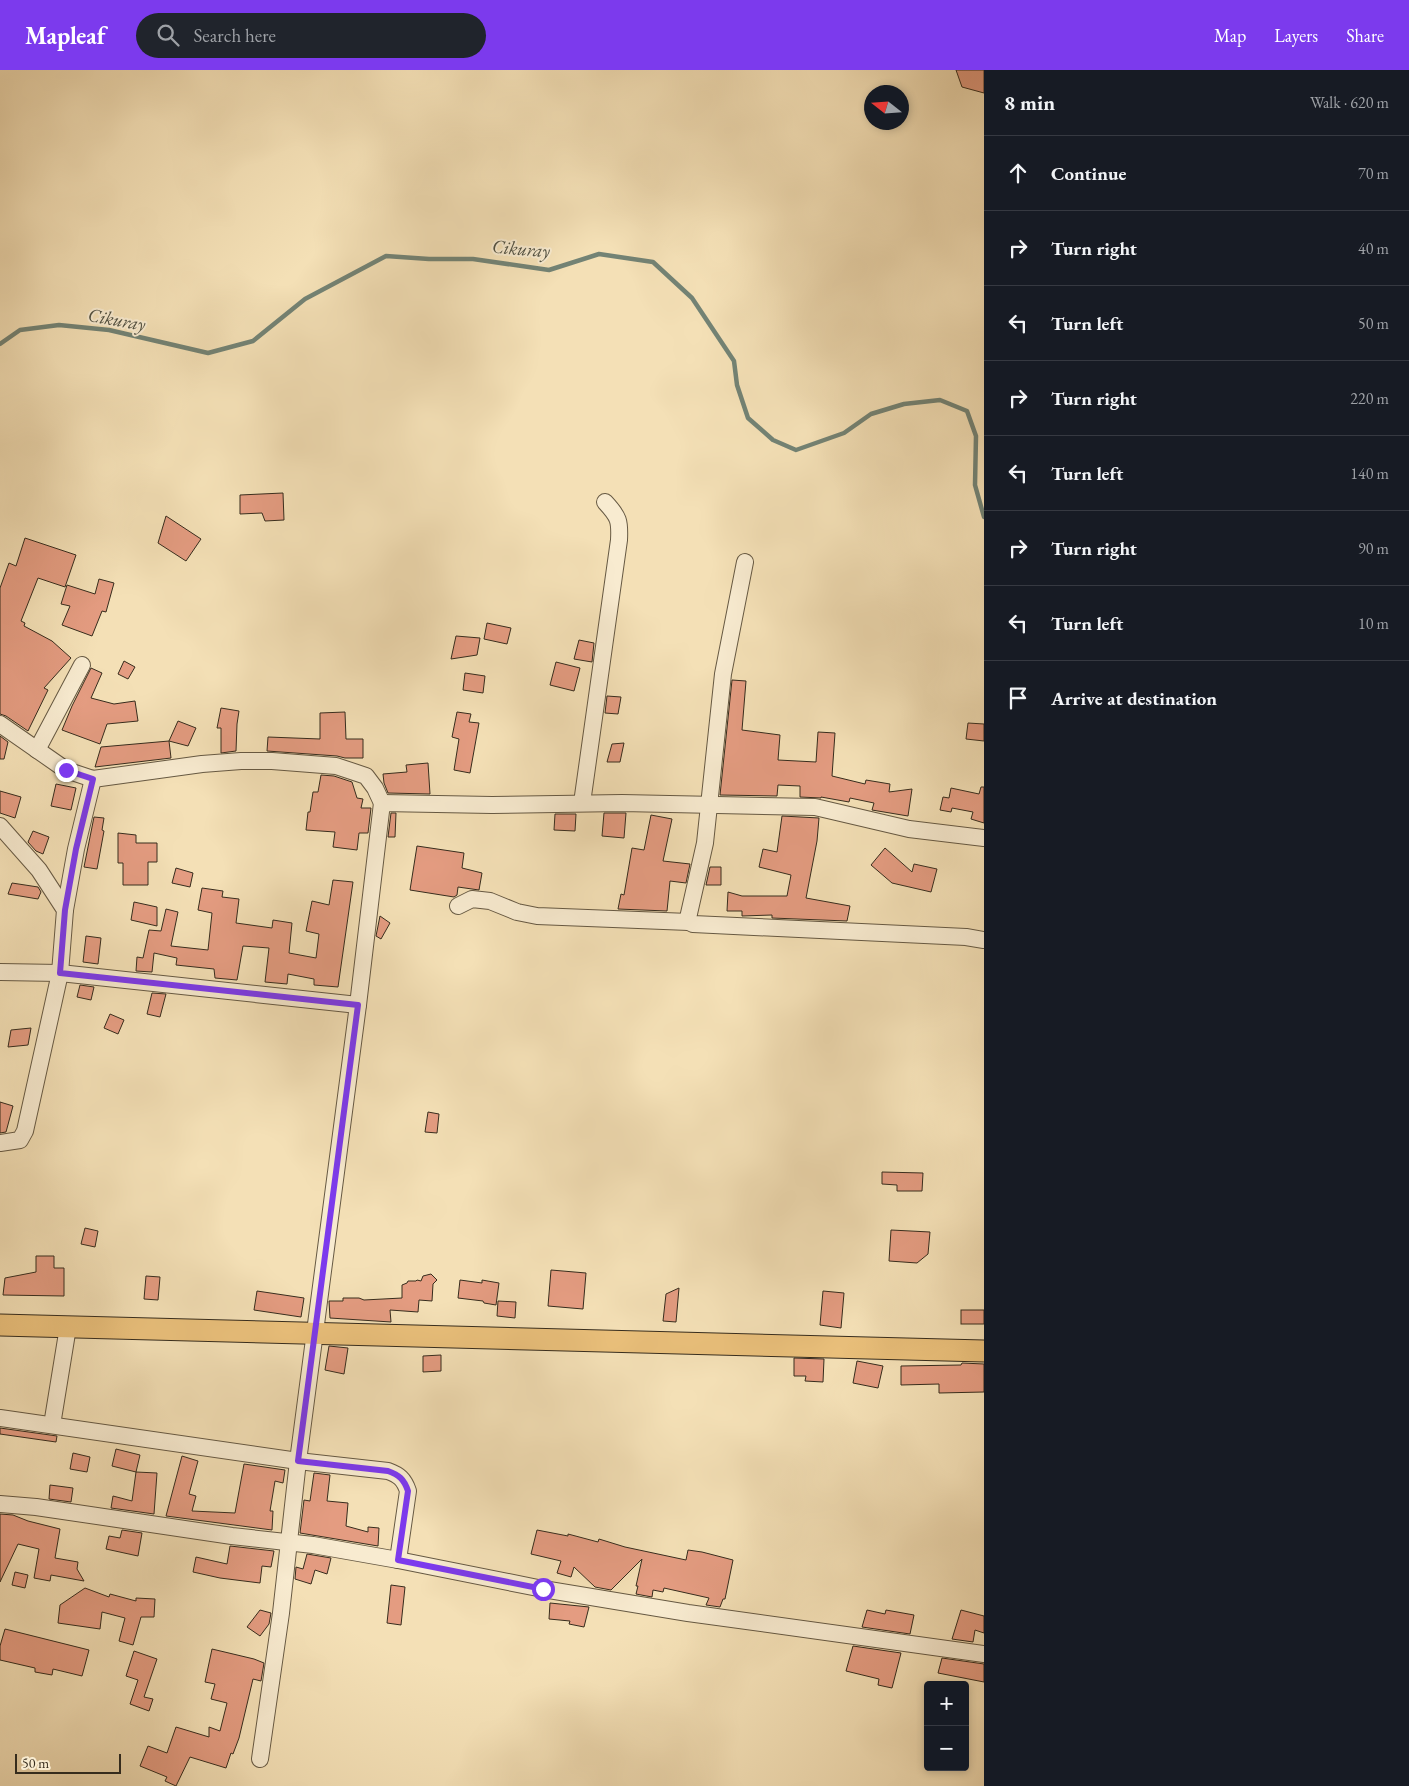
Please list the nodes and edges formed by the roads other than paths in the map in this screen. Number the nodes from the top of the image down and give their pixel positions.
1 (606, 502) dead end
2 (745, 562) dead end
3 (82, 665) dead end
4 (0, 724) edge
5 (37, 750) junction
6 (93, 779) junction
7 (382, 803) junction
8 (582, 803) junction
9 (708, 804) junction
10 (0, 826) edge
11 (984, 838) edge
12 (458, 906) dead end
13 (65, 910) junction
14 (689, 922) junction
15 (984, 940) edge
16 (0, 972) edge
17 (60, 973) junction
18 (358, 1005) junction
19 (0, 1143) edge
20 (0, 1326) edge
21 (68, 1327) junction
22 (315, 1334) junction
23 (984, 1351) edge
24 (0, 1418) edge
25 (52, 1425) junction
26 (298, 1461) junction
27 (0, 1504) edge
28 (290, 1543) junction
29 (398, 1560) junction
30 (984, 1654) edge
31 (260, 1759) dead end

1 - 8 street
2 - 9 street
3 - 5 street
4 - 5 street
5 - 6 street
6 - 7 street
6 - 13 street
7 - 8 street
7 - 18 street
8 - 9 street
9 - 11 street
9 - 14 street
10 - 13 street
12 - 14 street
13 - 17 street
14 - 15 street
16 - 17 street
17 - 18 street
17 - 19 street
18 - 22 street
20 - 21 main road
21 - 22 main road
21 - 25 street
22 - 23 main road
22 - 26 street
24 - 25 street
25 - 26 street
26 - 28 street
26 - 29 street
27 - 28 street
28 - 29 street
28 - 31 street
29 - 30 street

